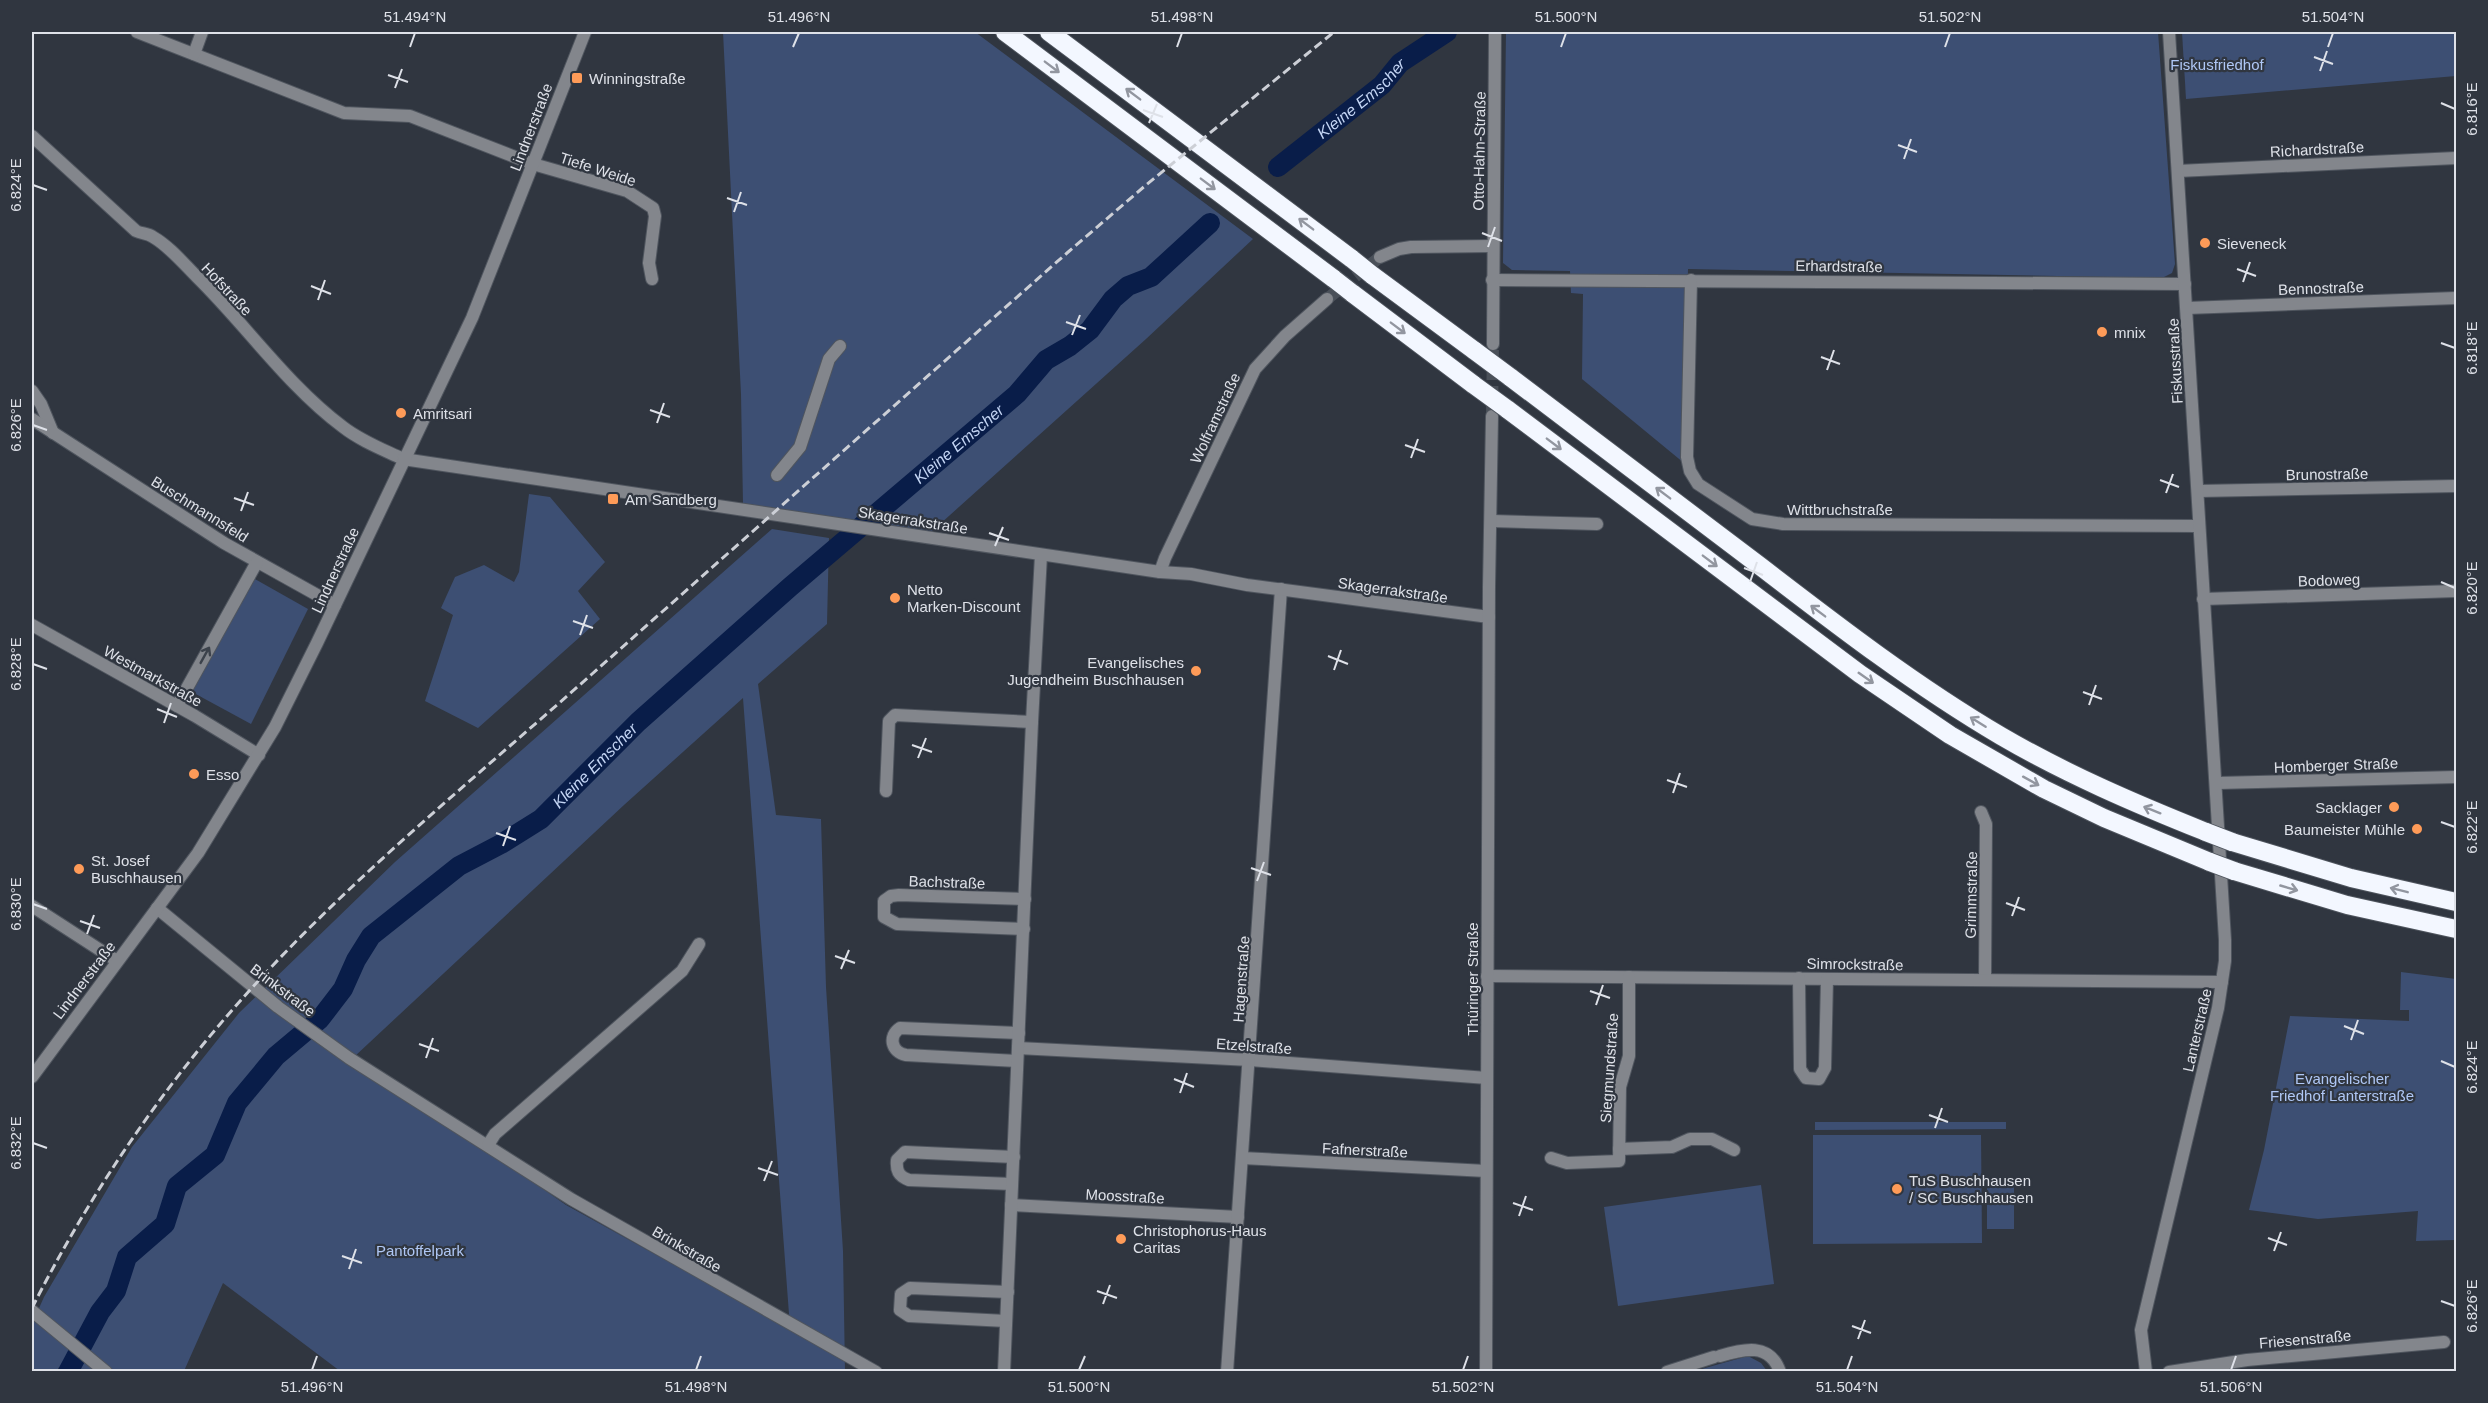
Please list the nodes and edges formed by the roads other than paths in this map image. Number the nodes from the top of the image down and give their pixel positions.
1 (137, 32) edge
2 (202, 32) edge
3 (585, 32) edge
4 (1005, 32) edge
5 (1049, 32) edge
6 (1495, 32) edge
7 (2169, 32) edge
8 (194, 54) junction
9 (32, 136) edge
10 (2457, 158) edge
11 (533, 164) junction
12 (2178, 171) junction
13 (1492, 246) junction
14 (1380, 257) tunnel mouth
15 (652, 279) dead end
16 (1492, 280) junction
17 (1691, 280) junction
18 (2185, 284) junction
19 (2457, 298) edge
20 (1328, 299) tunnel mouth
21 (2187, 308) junction
22 (1493, 344) tunnel mouth
23 (840, 346) dead end
24 (32, 391) edge
25 (1500, 413) junction
26 (32, 419) edge
27 (52, 433) junction
28 (403, 459) junction
29 (777, 475) dead end
30 (2457, 486) edge
31 (2198, 491) junction
32 (1492, 521) junction
33 (1597, 524) dead end
34 (2199, 526) junction
35 (1041, 555) junction
36 (257, 562) junction
37 (1160, 572) junction
38 (1281, 589) junction
39 (2457, 591) edge
40 (2203, 599) junction
41 (335, 605) junction
42 (1489, 618) junction
43 (32, 625) edge
44 (2211, 689) joint
45 (177, 706) junction
46 (1032, 722) junction
47 (259, 755) junction
48 (2457, 777) edge
49 (2217, 783) junction
50 (886, 791) dead end
51 (1981, 812) dead end
52 (1025, 899) junction
53 (2457, 902) edge
54 (32, 906) edge
55 (157, 908) junction
56 (1024, 929) junction
57 (2457, 929) edge
58 (699, 944) dead end
59 (117, 961) junction
60 (1487, 976) junction
61 (1629, 977) junction
62 (1799, 978) junction
63 (1827, 979) junction
64 (1985, 980) junction
65 (2222, 982) junction
66 (1019, 1033) junction
67 (1018, 1048) junction
68 (1250, 1060) junction
69 (1017, 1061) junction
70 (32, 1077) edge
71 (1487, 1078) junction
72 (488, 1145) junction
73 (1734, 1150) dead end
74 (1619, 1155) junction
75 (1014, 1157) junction
76 (1242, 1158) junction
77 (1551, 1158) dead end
78 (1486, 1171) junction
79 (1012, 1184) junction
80 (1011, 1205) junction
81 (1238, 1217) junction
82 (1008, 1292) junction
83 (32, 1311) edge
84 (1006, 1321) junction
85 (2444, 1342) dead end
86 (106, 1371) edge
87 (876, 1371) edge
88 (1004, 1371) edge
89 (1227, 1371) edge
90 (1486, 1371) edge
91 (1667, 1371) edge
92 (1780, 1371) edge
93 (2146, 1371) edge
94 (2169, 1371) edge

1 - 8 street
2 - 8 street
3 - 11 street, Lindnerstraße
4 -> 25 highway, bridge
53 -> 5 highway, bridge
6 - 13 street, Otto-Hahn-Straße
7 - 12 street, Fiskusstraße
8 - 11 street
9 - 28 street, Hofstraße
10 - 12 street, Richardstraße
11 - 15 street, Tiefe Weide
11 - 28 street, Lindnerstraße
12 - 18 street, Fiskusstraße
13 - 14 street
13 - 16 street, Otto-Hahn-Straße
16 - 17 street, Erhardstraße
16 - 22 street, Otto-Hahn-Straße
17 - 18 street, Erhardstraße
17 - 34 street, Wittbruchstraße
18 - 21 street, Fiskusstraße
19 - 21 street, Bennostraße
20 - 37 street, Wolframstraße
21 - 31 street, Fiskusstraße
23 - 29 street
24 - 27 street
25 - 32 street
25 -> 57 highway, bridge
26 - 27 street, Buschmannsfeld
27 - 36 street, Buschmannsfeld
28 - 35 street, Skagerrakstraße
28 - 41 street, Lindnerstraße
30 - 31 street, Brunostraße
31 - 34 street, Fiskusstraße
32 - 33 street
32 - 42 street, Thüringer Straße
34 - 40 street, Fiskusstraße
35 - 37 street, Skagerrakstraße
35 - 46 street
36 - 41 street, Buschmannsfeld
45 -> 36 street
37 - 38 street, Skagerrakstraße
38 - 42 street, Skagerrakstraße
38 - 68 street, Hagenstraße
39 - 40 street, Bodoweg
40 - 44 street, Fiskusstraße
41 - 47 street, Lindnerstraße
42 - 60 street, Thüringer Straße
43 - 45 street, Westmarkstraße
44 - 49 street, Lanterstraße
45 - 47 street, Westmarkstraße
46 - 50 street
46 - 52 street
47 - 55 street, Lindnerstraße
48 - 49 street, Homberger Straße
49 - 65 street, Lanterstraße
51 - 64 street, Grimmstraße
52 - 56 street
52 - 56 street, Bachstraße
54 - 59 street
55 - 59 street, Lindnerstraße
55 - 72 street, Brinkstraße
56 - 66 street
58 - 72 street
59 - 70 street, Lindnerstraße
60 - 61 street, Simrockstraße
60 - 71 street, Thüringer Straße
61 - 62 street, Simrockstraße
61 - 74 street, Siegmundstraße
62 - 63 street, Simrockstraße
62 - 63 street
63 - 64 street, Simrockstraße
64 - 65 street, Simrockstraße
65 - 93 street, Lanterstraße
66 - 67 street
66 - 69 street
67 - 68 street, Etzelstraße
67 - 69 street
68 - 71 street, Etzelstraße
68 - 76 street, Hagenstraße
69 - 75 street
71 - 78 street, Thüringer Straße
72 - 87 street, Brinkstraße
73 - 74 street
74 - 77 street
75 - 79 street
75 - 79 street
76 - 78 street, Fafnerstraße
76 - 81 street, Hagenstraße
78 - 90 street, Thüringer Straße
79 - 80 street
80 - 81 street, Moosstraße
80 - 82 street
81 - 89 street, Hagenstraße
82 - 84 street
82 - 84 street
83 - 86 street
84 - 88 street
85 - 94 street, Friesenstraße
91 - 92 street

